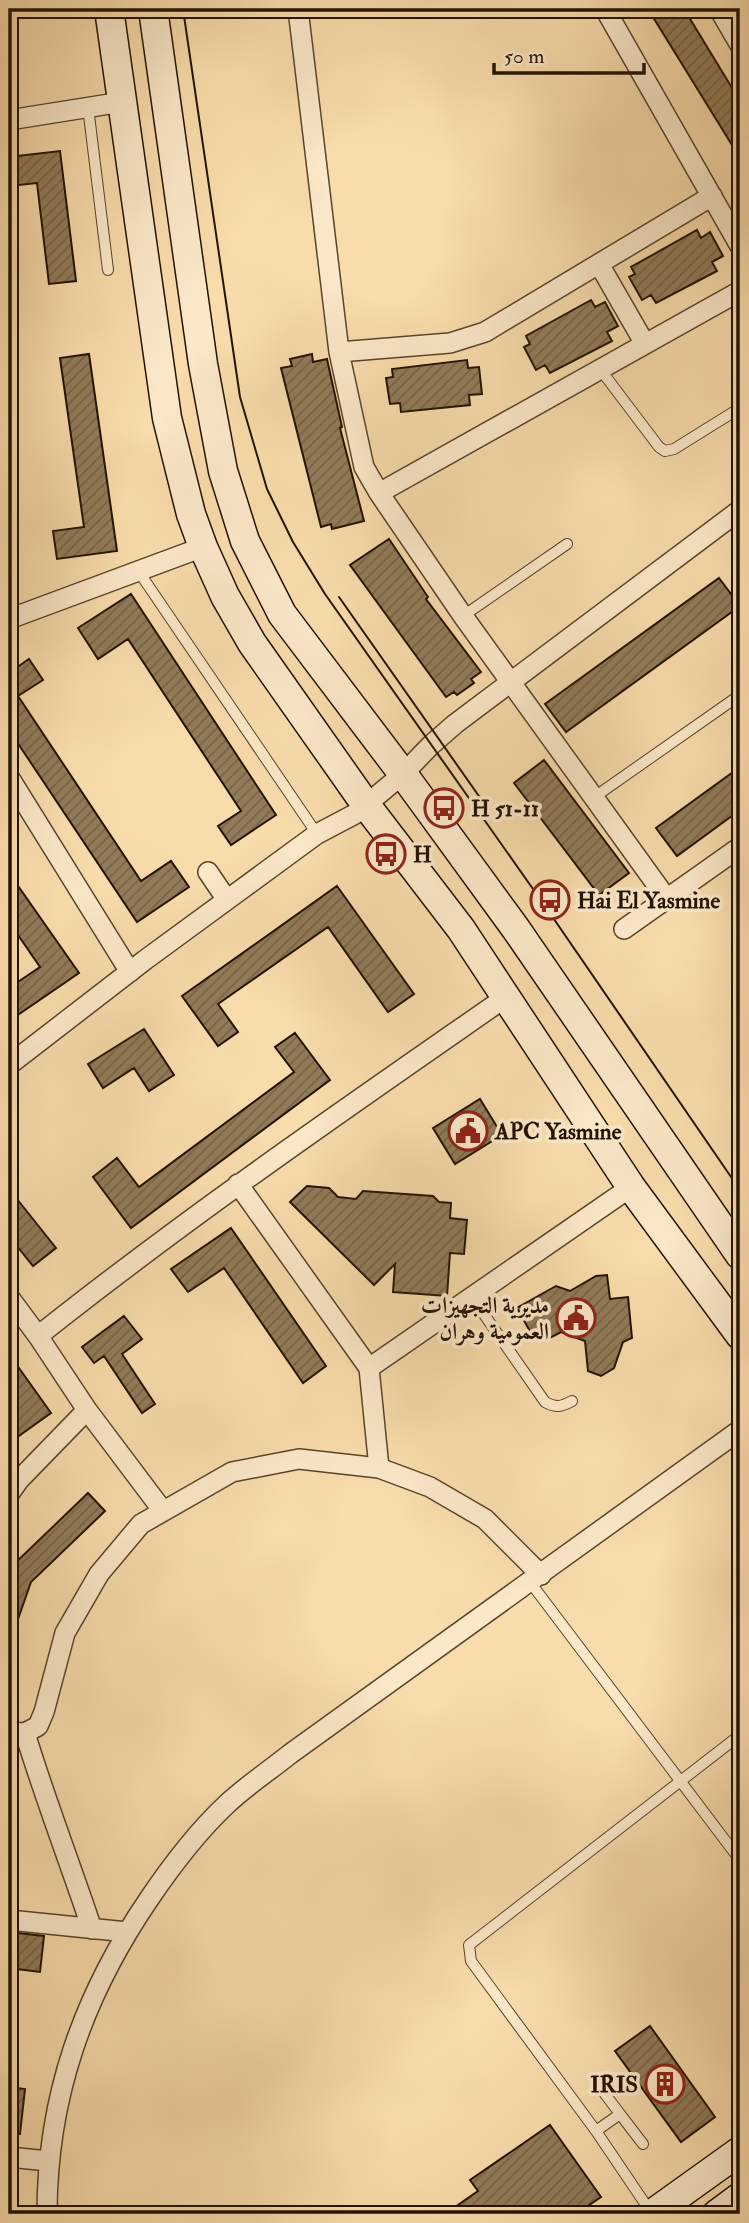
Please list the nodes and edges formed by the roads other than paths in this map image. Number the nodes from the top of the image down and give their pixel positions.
1 (109, 9) edge
2 (152, 9) edge
3 (298, 9) edge
4 (605, 9) edge
5 (719, 9) edge
6 (740, 45) edge
7 (122, 102) junction
8 (88, 107) junction
9 (9, 120) edge
10 (712, 196) junction
11 (740, 246) edge
12 (599, 264) junction
13 (108, 270) dead end
14 (740, 291) edge
15 (645, 344) junction
16 (339, 352) junction
17 (600, 369) junction
18 (740, 408) edge
19 (379, 493) junction
20 (740, 510) edge
21 (567, 544) dead end
22 (203, 547) junction
23 (139, 572) junction
24 (463, 616) junction
25 (9, 619) edge
26 (512, 682) junction
27 (740, 695) edge
28 (403, 774) junction
29 (9, 777) edge
30 (593, 798) junction
31 (366, 805) junction
32 (317, 834) junction
33 (740, 847) edge
34 (208, 872) dead end
35 (667, 899) junction
36 (227, 900) junction
37 (624, 929) dead end
38 (130, 972) junction
39 (506, 997) junction
40 (9, 1065) edge
41 (238, 1184) junction
42 (631, 1187) junction
43 (740, 1255) edge
44 (9, 1297) edge
45 (472, 1297) junction
46 (740, 1335) edge
47 (38, 1336) junction
48 (369, 1368) junction
49 (572, 1401) dead end
50 (87, 1410) junction
51 (740, 1430) edge
52 (379, 1468) junction
53 (9, 1494) edge
54 (163, 1511) junction
55 (536, 1578) junction
56 (17, 1732) edge
57 (740, 1735) edge
58 (680, 1779) junction
59 (740, 1860) edge
60 (9, 1920) edge
61 (92, 1929) junction
62 (127, 1932) junction
63 (605, 2094) dead end
64 (620, 2114) junction
65 (596, 2131) junction
66 (643, 2144) dead end
67 (740, 2151) edge
68 (9, 2157) edge
69 (48, 2161) junction
70 (740, 2197) edge
71 (47, 2214) edge
72 (652, 2214) edge
73 (717, 2214) edge

1 - 7 main road
2 - 28 main road
3 - 16 street
4 - 10 street
5 - 6 street
7 - 8 street
7 - 22 main road
8 - 9 street
8 - 13 lane
10 - 11 street
10 - 12 street
12 - 15 street
12 - 16 street
14 - 15 street
15 - 17 street
16 - 19 street
17 - 18 lane
17 - 19 street
19 - 24 street
20 - 26 street
21 - 24 lane
22 - 23 street
22 - 31 main road
23 - 25 street
23 - 32 lane
24 - 26 street
26 - 28 street
26 - 30 street
27 - 30 lane
28 - 31 street
28 - 43 main road
29 - 38 street
30 - 35 street
31 - 32 street
31 - 39 main road
32 - 36 street
33 - 35 street
34 - 36 street
35 - 37 street
36 - 38 street
38 - 40 street
39 - 41 street
39 - 42 main road
41 - 47 street
41 - 48 street
42 - 45 street
42 - 46 main road
44 - 47 street
45 - 48 street
45 - 49 lane
47 - 50 street
48 - 52 street
50 - 53 street
50 - 54 street
51 - 55 street
52 - 54 street
52 - 55 street
54 - 56 street
55 - 58 lane
55 - 62 street
56 - 61 street
57 - 58 lane
58 - 59 lane
58 - 65 lane
60 - 61 street
61 - 62 street
62 - 69 street
63 - 64 lane
64 - 65 lane
64 - 66 lane
65 - 72 lane
67 - 72 main road
68 - 69 street
69 - 71 street
70 - 73 main road

